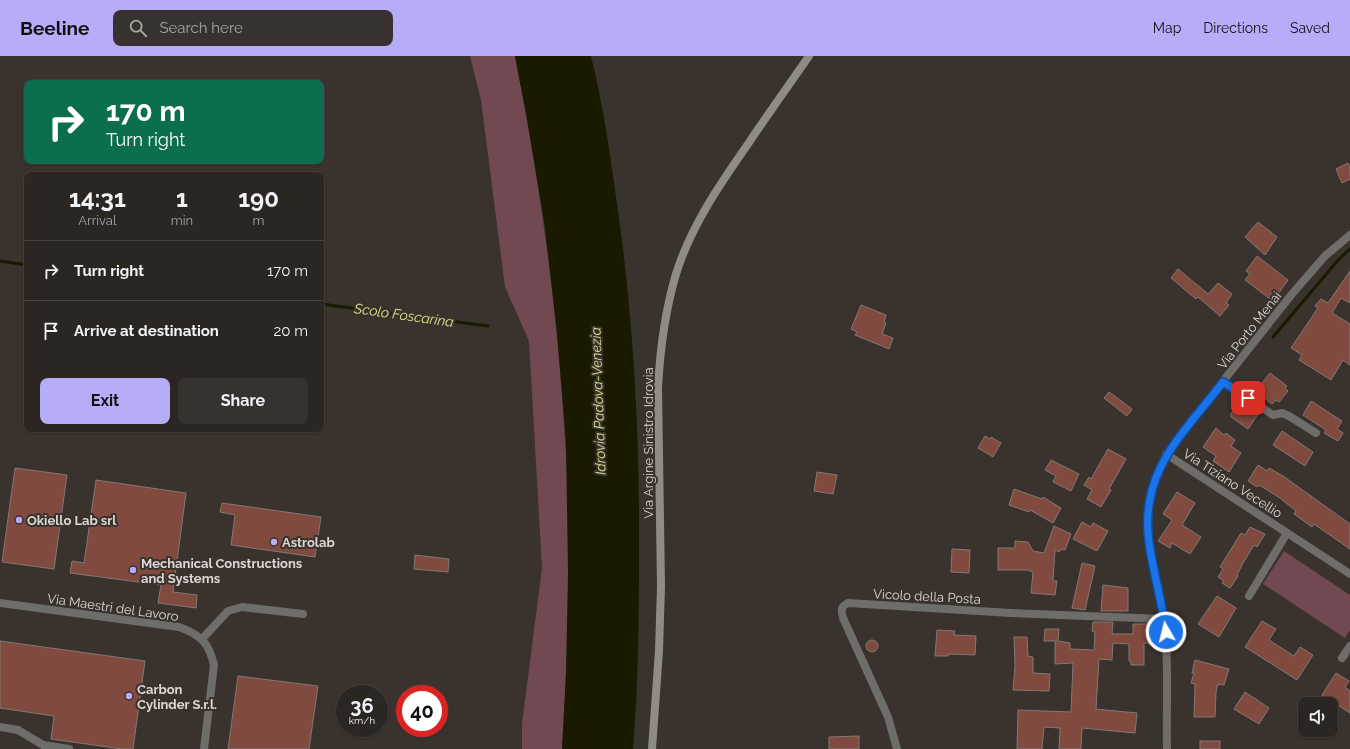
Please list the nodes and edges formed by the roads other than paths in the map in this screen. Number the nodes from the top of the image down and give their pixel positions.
1 (809, 56) edge
2 (1350, 235) edge
3 (1223, 382) junction
4 (1316, 433) dead end
5 (1166, 454) junction
6 (1287, 533) junction
7 (1350, 574) edge
8 (1249, 596) dead end
9 (0, 603) edge
10 (303, 614) dead end
11 (1164, 619) junction
12 (202, 638) junction
13 (1350, 646) edge
14 (1342, 658) dead end
15 (0, 727) edge
16 (69, 749) edge
17 (204, 749) edge
18 (652, 749) edge
19 (897, 749) edge
20 (1167, 749) edge

1 - 18 main road, Via Argine Sinistro Idrovia
2 - 3 street, Via Porto Menai
3 - 4 street
3 - 5 street, Via Porto Menai
5 - 6 street, Via Tiziano Vecellio
5 - 11 street, Via Porto Menai
6 - 7 street, Via Tiziano Vecellio
6 - 8 street, Via Tiziano Vecellio
9 - 12 street, Via Maestri del Lavoro
10 - 12 street
11 - 19 street, Vicolo della Posta
11 - 20 street, Via Porto Menai
12 - 17 street
13 - 14 street
15 - 16 street

